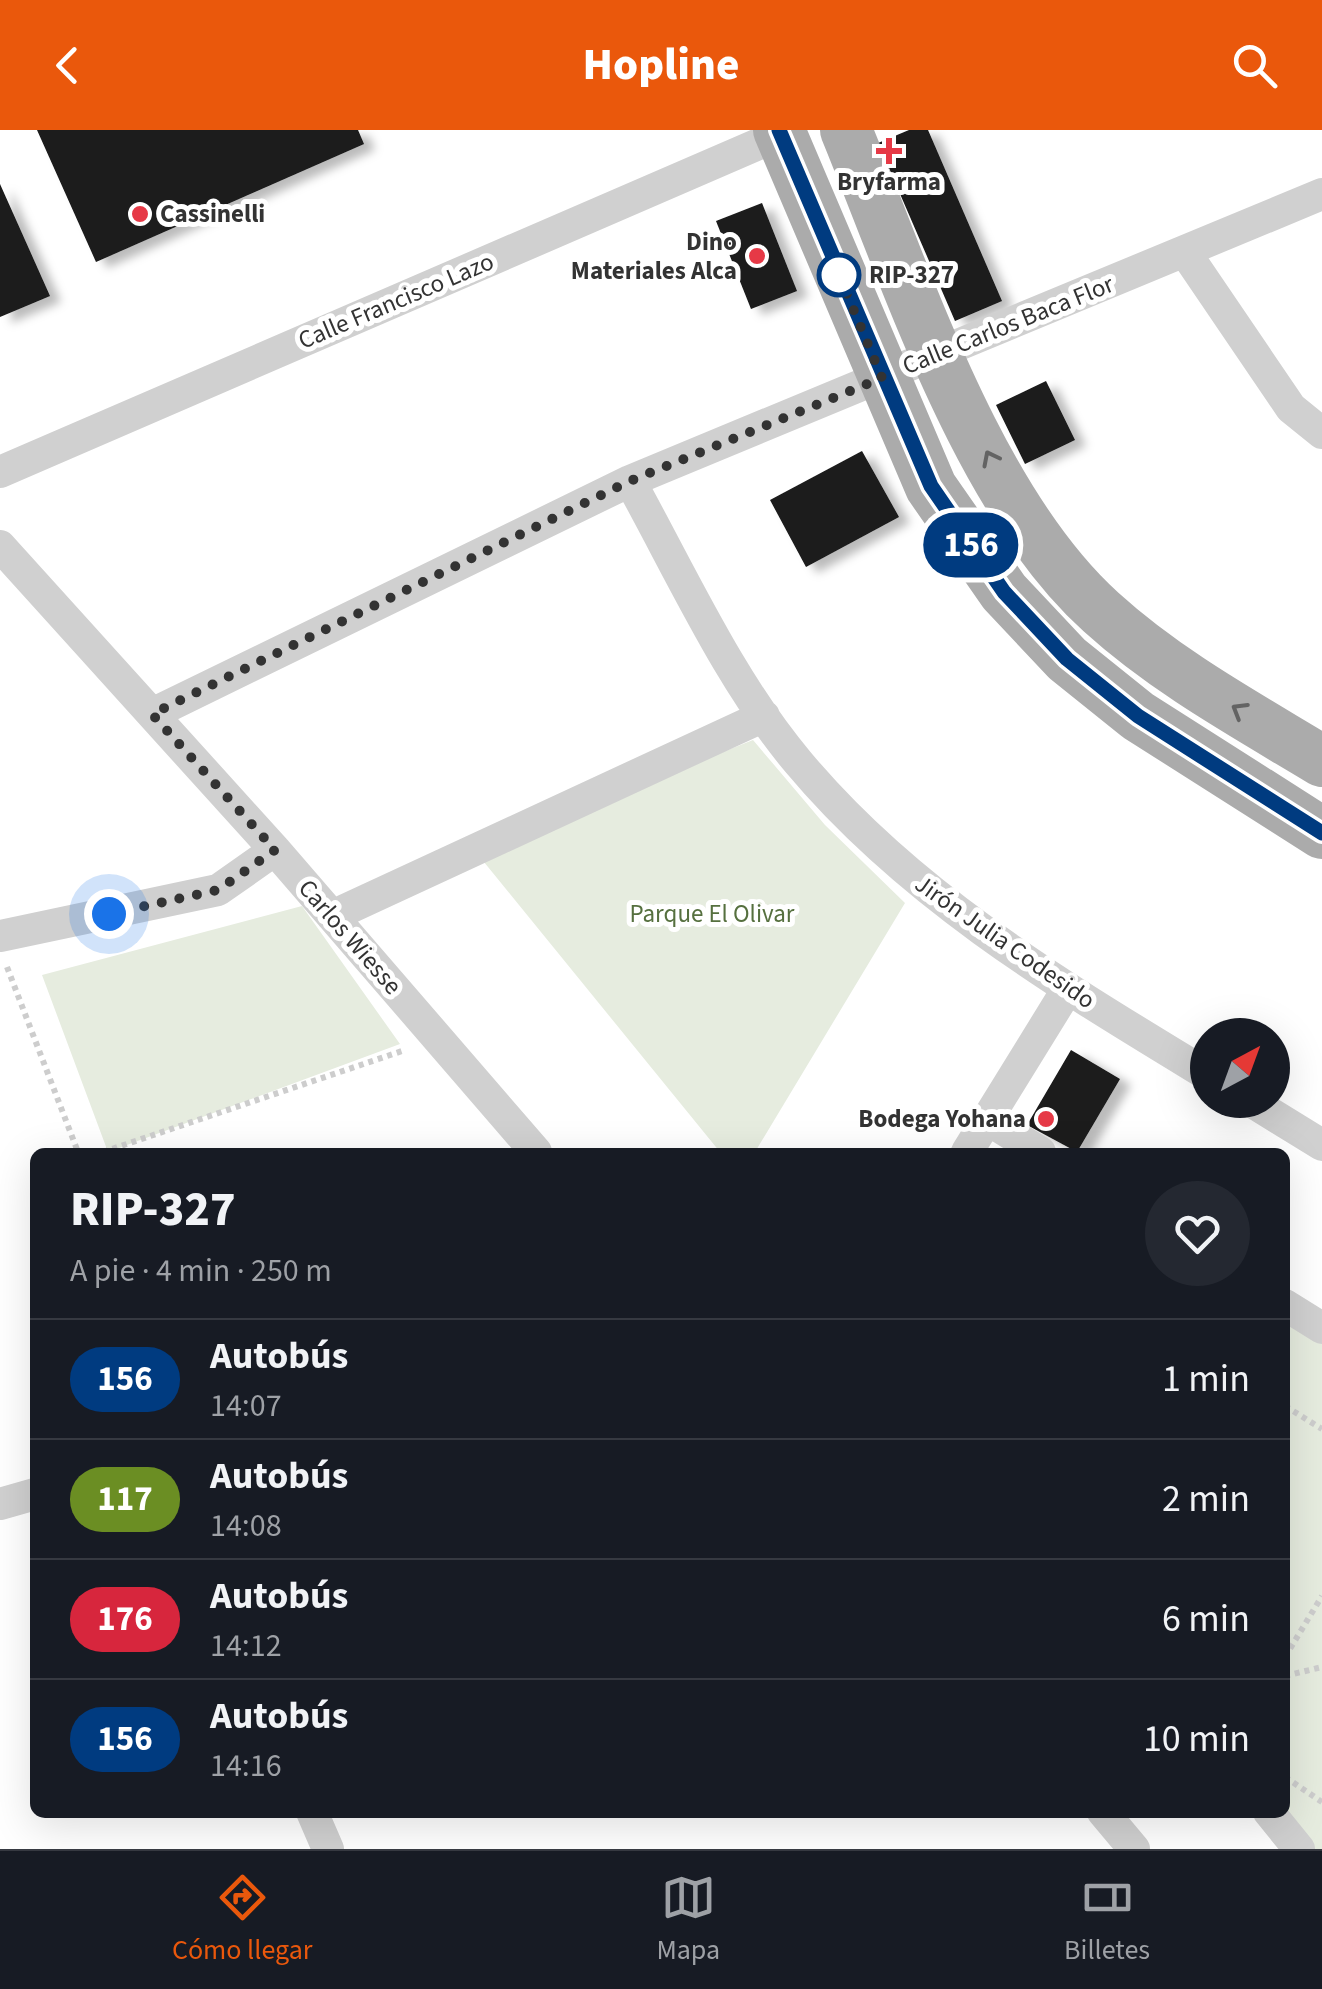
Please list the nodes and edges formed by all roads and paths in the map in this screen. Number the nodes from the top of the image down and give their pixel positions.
1 (846, 130) edge
2 (784, 131) edge
3 (1322, 194) edge
4 (1185, 252) junction
5 (938, 354) junction
6 (882, 378) junction
7 (1322, 434) edge
8 (0, 472) edge
9 (630, 481) junction
10 (0, 546) edge
11 (152, 714) junction
12 (764, 716) junction
13 (1322, 761) edge
14 (1322, 833) edge
15 (275, 850) junction
16 (332, 916) junction
17 (0, 936) edge
18 (0, 948) edge
19 (1067, 990) junction
20 (438, 1039) junction
21 (1190, 1064) edge
22 (1279, 1118) edge
23 (990, 1121) junction
24 (1322, 1144) edge
25 (76, 1148) edge
26 (115, 1148) edge
27 (533, 1148) edge
28 (970, 1148) edge
29 (1034, 1148) edge
30 (1290, 1308) edge
31 (1322, 1328) edge
32 (1290, 1409) edge
33 (1322, 1429) edge
34 (30, 1495) edge
35 (0, 1504) edge
36 (1322, 1596) edge
37 (1290, 1648) edge
38 (1322, 1668) edge
39 (1290, 1675) edge
40 (1290, 1780) edge
41 (1322, 1802) edge
42 (315, 1818) edge
43 (1107, 1818) edge
44 (1274, 1818) edge
45 (328, 1849) edge
46 (1134, 1849) edge
47 (1299, 1849) edge

1 - 5 main road
2 - 6 main road
2 - 8 street, Calle Francisco Lazo
3 - 4 street, Calle Carlos Baca Flor
4 - 5 street, Calle Carlos Baca Flor
4 - 7 street
5 - 6 street, Calle Carlos Baca Flor
13 -> 5 main road
6 - 9 street, Calle Carlos Baca Flor
6 - 14 main road
9 - 11 street, Calle Carlos Baca Flor
9 - 12 street, Jirón Julia Codesido
10 - 11 street, Carlos Wiesse
11 - 15 street, Carlos Wiesse
12 - 16 street
12 - 19 street, Jirón Julia Codesido
15 - 16 street, Carlos Wiesse
15 - 17 street
16 - 20 street, Carlos Wiesse
18 - 25 path
19 - 21 street, Jirón Julia Codesido
19 - 23 street
20 - 26 path
20 - 27 street, Carlos Wiesse
22 - 24 street
23 - 28 street
23 - 29 street
30 - 31 street
32 - 33 path
34 - 35 street
36 - 37 path
38 - 39 path
40 - 41 path
42 - 45 street
43 - 46 street
44 - 47 street

